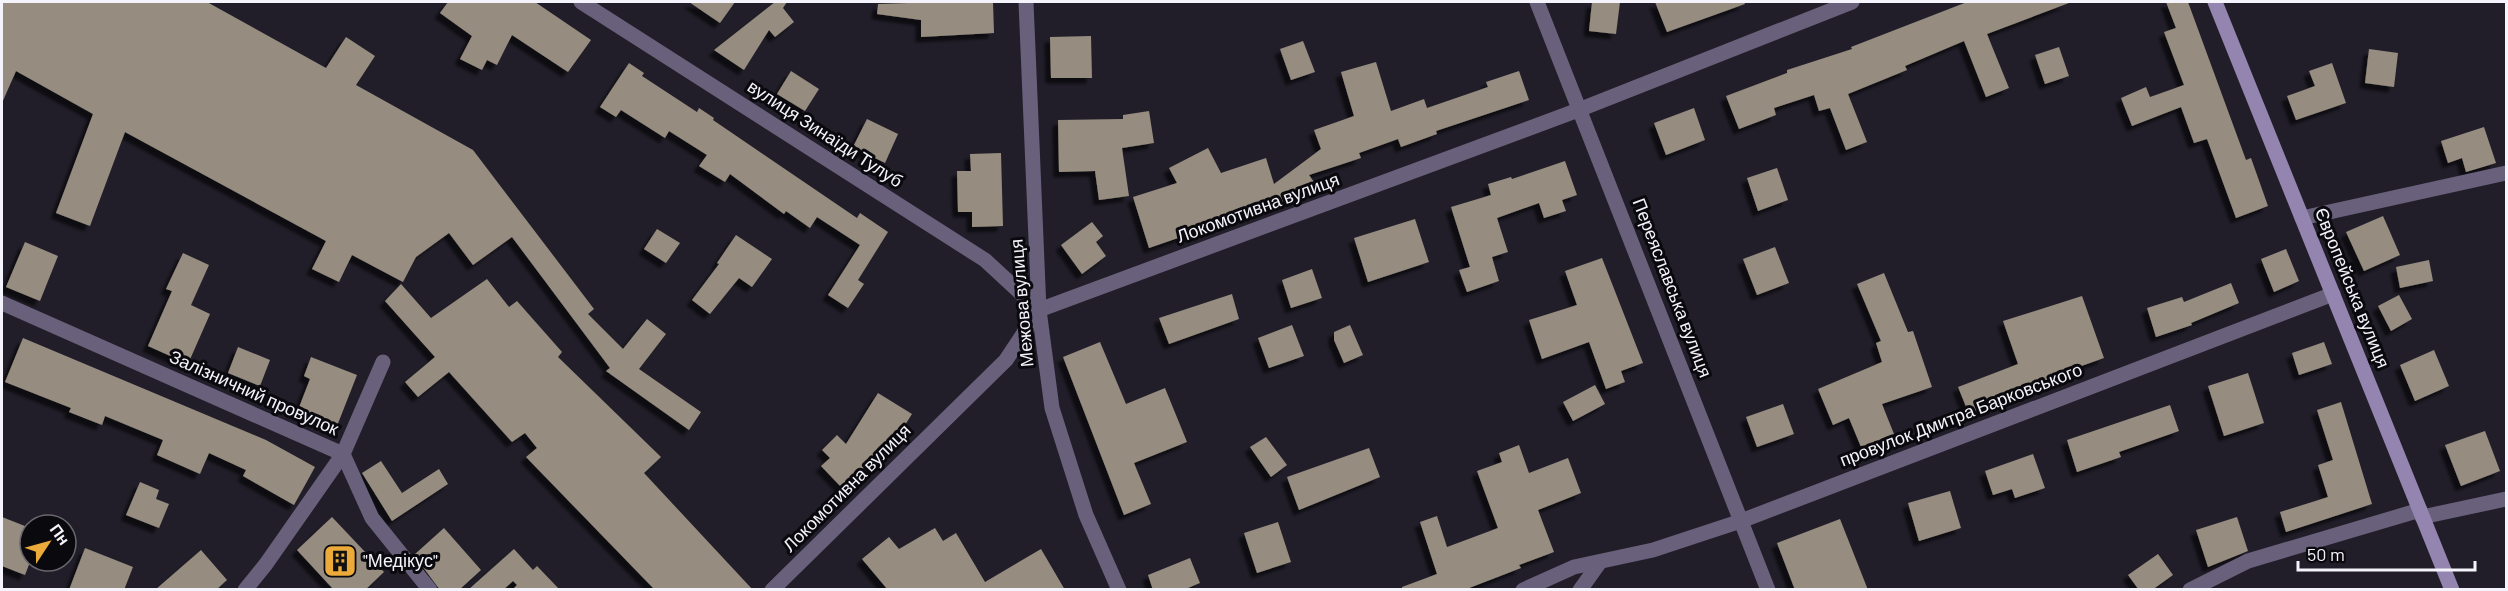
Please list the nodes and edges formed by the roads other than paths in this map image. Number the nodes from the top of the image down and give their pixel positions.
1 (581, 2) edge
2 (1026, 2) edge
3 (1537, 2) edge
4 (1852, 2) edge
5 (2215, 2) edge
6 (1581, 109) junction
7 (2506, 173) edge
8 (2302, 218) junction
9 (2333, 294) junction
10 (2, 303) edge
11 (1039, 310) junction
12 (383, 362) dead end
13 (343, 454) junction
14 (2506, 499) edge
15 (2421, 514) junction
16 (1741, 520) junction
17 (1600, 562) junction
18 (245, 590) edge
19 (430, 590) edge
20 (772, 590) edge
21 (1119, 590) edge
22 (1523, 590) edge
23 (1581, 590) edge
24 (1768, 590) edge
25 (2190, 590) edge
26 (2452, 590) edge

1 - 11 street, вулиця Зинаїди Тулуб
2 - 11 street, Межова вулиця
3 - 6 street, Переяславська вулиця
4 - 6 street, Локомотивна вулиця
5 - 8 street, Європейська вулиця
6 - 11 street, Локомотивна вулиця
6 - 16 street, Переяславська вулиця
7 - 8 street
8 - 9 street, Європейська вулиця
9 - 15 street, Європейська вулиця
9 - 16 street, провулок Дмитра Барковського
10 - 13 street, Залізничний провулок
11 - 20 street, Локомотивна вулиця
11 - 21 street, Межова вулиця
12 - 13 street
13 - 18 street
13 - 19 street, Залізничний провулок
14 - 15 street
15 - 25 street
15 - 26 street, Європейська вулиця
16 - 17 street, провулок Дмитра Барковського
16 - 24 street, Переяславська вулиця
17 - 22 street, провулок Дмитра Барковського
17 - 23 street

